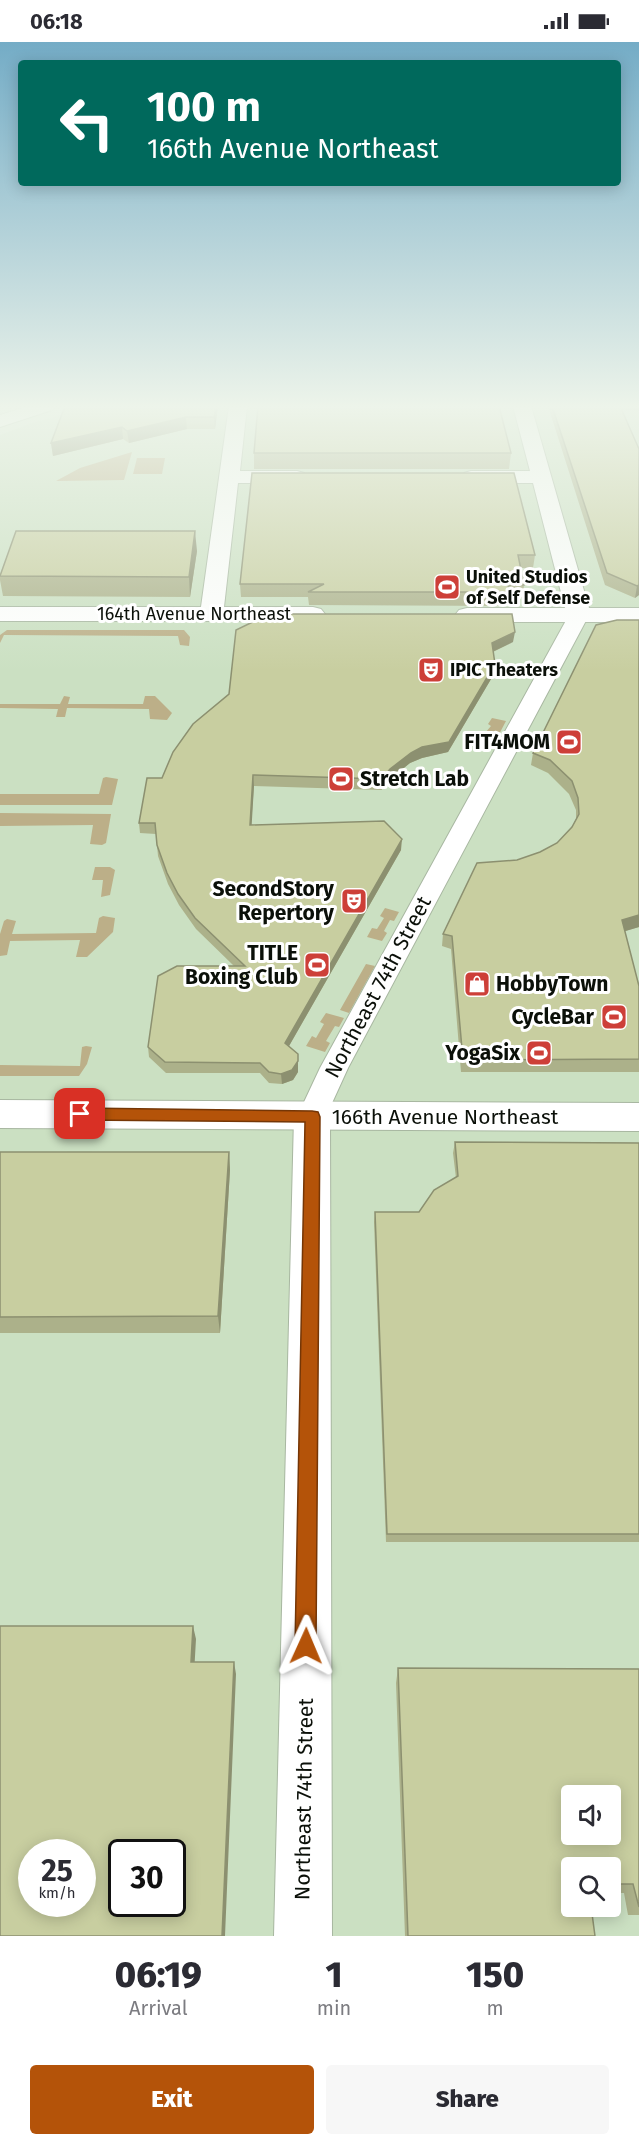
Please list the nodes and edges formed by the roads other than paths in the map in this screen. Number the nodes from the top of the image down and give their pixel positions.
1 (228, 494) edge
2 (546, 494) edge
3 (0, 614) edge
4 (212, 614) junction
5 (340, 615) edge
6 (448, 615) edge
7 (579, 615) junction
8 (639, 615) edge
9 (0, 1113) edge
10 (312, 1117) junction
11 (639, 1117) edge
12 (303, 1936) edge

1 - 4 street
2 - 7 street
3 - 4 street, 164th Avenue Northeast
4 - 5 street, 164th Avenue Northeast
6 - 7 street
7 - 8 street
7 - 10 street, Northeast 74th Street
9 - 10 street, 166th Avenue Northeast
10 - 11 street, 166th Avenue Northeast
10 - 12 street, Northeast 74th Street

